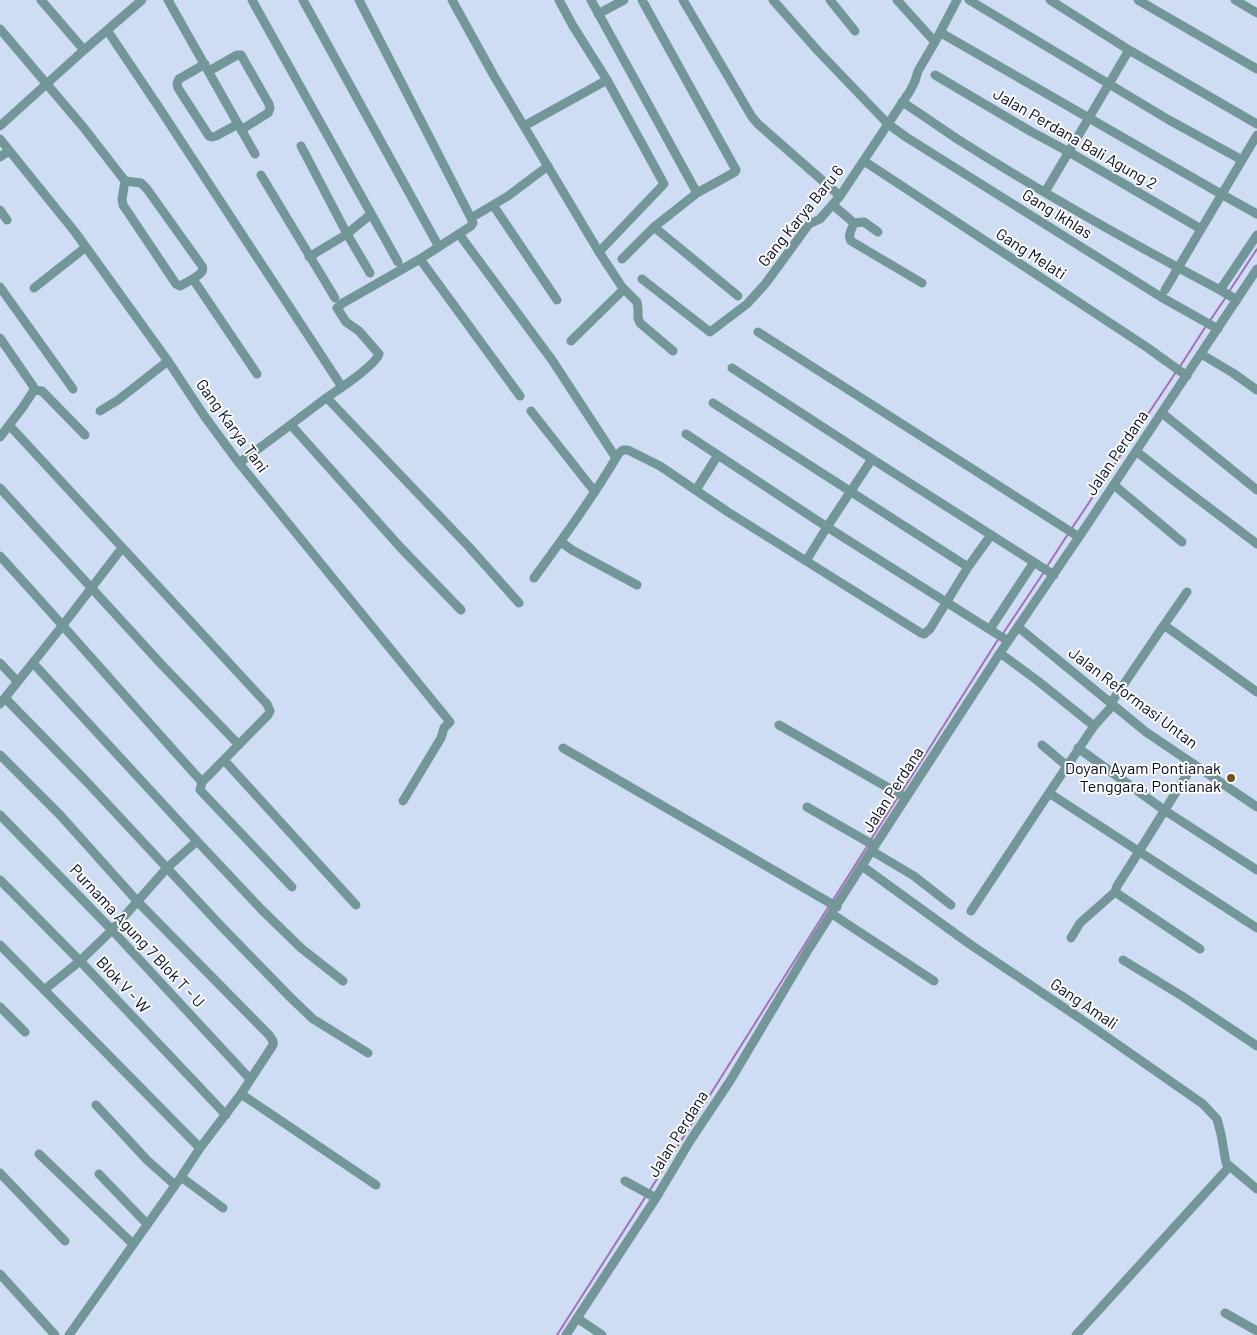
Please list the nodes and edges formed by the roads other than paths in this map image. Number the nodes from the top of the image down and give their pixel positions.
1 (41, 0) edge
2 (142, 0) edge
3 (168, 0) edge
4 (252, 0) edge
5 (303, 0) edge
6 (359, 0) edge
7 (452, 0) edge
8 (559, 0) edge
9 (590, 0) edge
10 (624, 0) edge
11 (642, 0) edge
12 (683, 0) edge
13 (774, 0) edge
14 (830, 0) edge
15 (898, 0) edge
16 (957, 0) edge
17 (969, 0) edge
18 (1050, 0) edge
19 (1138, 0) edge
20 (1235, 0) edge
21 (1257, 13) edge
22 (598, 14) junction
23 (0, 29) edge
24 (107, 30) junction
25 (855, 32) dead end
26 (943, 34) dead end
27 (935, 42) junction
28 (84, 50) junction
29 (1129, 50) junction
30 (207, 68) junction
31 (1257, 69) edge
32 (935, 75) dead end
33 (607, 80) junction
34 (46, 84) junction
35 (1110, 84) junction
36 (903, 103) junction
37 (1089, 118) junction
38 (888, 124) junction
39 (1257, 124) edge
40 (0, 126) edge
41 (524, 126) junction
42 (240, 127) junction
43 (1257, 134) edge
44 (0, 140) edge
45 (301, 146) dead end
46 (9, 151) junction
47 (1069, 152) junction
48 (255, 154) dead end
49 (0, 158) edge
50 (1242, 160) junction
51 (864, 161) junction
52 (548, 166) junction
53 (261, 175) dead end
54 (125, 181) junction
55 (1045, 192) junction
56 (696, 193) junction
57 (1221, 194) junction
58 (840, 196) junction
59 (493, 205) junction
60 (832, 205) junction
61 (0, 210) edge
62 (371, 214) junction
63 (1257, 214) edge
64 (471, 218) junction
65 (7, 220) dead end
66 (854, 223) junction
67 (654, 227) junction
68 (1201, 229) junction
69 (878, 232) dead end
70 (347, 234) junction
71 (459, 234) junction
72 (1257, 235) edge
73 (86, 247) junction
74 (439, 247) junction
75 (599, 252) junction
76 (309, 257) junction
77 (420, 259) junction
78 (622, 259) dead end
79 (398, 262) dead end
80 (1178, 268) junction
81 (1257, 269) edge
82 (370, 273) dead end
83 (193, 279) junction
84 (642, 279) dead end
85 (922, 282) dead end
86 (0, 286) edge
87 (34, 288) dead end
88 (624, 289) junction
89 (1165, 290) dead end
90 (1221, 290) junction
91 (738, 296) dead end
92 (335, 298) dead end
93 (1234, 299) junction
94 (557, 300) dead end
95 (1215, 328) junction
96 (758, 332) dead end
97 (0, 338) edge
98 (571, 341) dead end
99 (673, 350) dead end
100 (1201, 354) junction
101 (168, 361) junction
102 (732, 368) dead end
103 (1181, 372) junction
104 (257, 374) dead end
105 (342, 387) junction
106 (73, 389) dead end
107 (34, 390) junction
108 (1257, 390) edge
109 (520, 396) dead end
110 (327, 398) junction
111 (713, 403) dead end
112 (100, 411) dead end
113 (532, 411) dead end
114 (1162, 412) junction
115 (292, 424) junction
116 (10, 426) junction
117 (686, 434) dead end
118 (84, 435) dead end
119 (0, 437) edge
120 (1136, 450) junction
121 (718, 455) junction
122 (616, 458) junction
123 (872, 459) junction
124 (239, 463) junction
125 (1114, 484) junction
126 (0, 488) edge
127 (696, 490) junction
128 (1257, 490) edge
129 (595, 492) junction
130 (850, 492) junction
131 (827, 527) junction
132 (1074, 534) junction
133 (991, 535) junction
134 (561, 542) junction
135 (1182, 542) dead end
136 (1257, 544) edge
137 (122, 548) junction
138 (0, 556) edge
139 (806, 561) junction
140 (1036, 562) junction
141 (968, 567) junction
142 (1051, 573) junction
143 (534, 578) dead end
144 (637, 586) dead end
145 (92, 587) junction
146 (1187, 592) dead end
147 (946, 602) junction
148 (519, 603) dead end
149 (461, 610) dead end
150 (63, 625) junction
151 (1164, 626) junction
152 (1018, 627) junction
153 (1000, 636) junction
154 (1000, 653) junction
155 (0, 663) edge
156 (33, 663) junction
157 (17, 681) junction
158 (1257, 692) edge
159 (3, 701) edge
160 (1112, 704) junction
161 (779, 725) dead end
162 (1094, 726) junction
163 (239, 745) junction
164 (1042, 745) dead end
165 (564, 748) dead end
166 (1078, 748) junction
167 (0, 755) edge
168 (224, 760) junction
169 (1194, 764) junction
170 (1067, 766) junction
171 (202, 782) junction
172 (1049, 793) junction
173 (902, 796) junction
174 (403, 801) dead end
175 (807, 807) dead end
176 (1257, 807) edge
177 (1164, 810) junction
178 (0, 815) edge
179 (197, 841) junction
180 (873, 848) junction
181 (1140, 851) junction
182 (862, 866) junction
183 (168, 868) junction
184 (1257, 870) edge
185 (0, 880) edge
186 (292, 887) dead end
187 (1116, 892) junction
188 (138, 902) junction
189 (356, 905) dead end
190 (952, 905) dead end
191 (832, 907) junction
192 (971, 911) dead end
193 (1257, 928) edge
194 (112, 930) junction
195 (1070, 938) dead end
196 (0, 945) edge
197 (1200, 949) dead end
198 (1123, 960) dead end
199 (80, 961) junction
200 (343, 981) dead end
201 (934, 981) dead end
202 (44, 990) junction
203 (0, 1007) edge
204 (25, 1032) dead end
205 (1257, 1046) edge
206 (368, 1053) dead end
207 (250, 1079) junction
208 (241, 1094) junction
209 (96, 1105) dead end
210 (224, 1113) junction
211 (200, 1148) junction
212 (39, 1154) dead end
213 (1229, 1167) junction
214 (0, 1173) edge
215 (99, 1174) dead end
216 (181, 1177) junction
217 (626, 1181) dead end
218 (175, 1185) junction
219 (376, 1185) dead end
220 (1257, 1189) edge
221 (651, 1194) junction
222 (223, 1208) dead end
223 (147, 1224) junction
224 (65, 1241) dead end
225 (133, 1244) junction
226 (0, 1274) edge
227 (1225, 1313) dead end
228 (577, 1318) junction
229 (1257, 1332) edge
230 (55, 1335) edge
231 (69, 1335) edge
232 (566, 1335) edge
233 (602, 1335) edge
234 (1076, 1335) edge

1 - 28 street
2 - 24 street
3 - 30 street
4 - 62 street
5 - 74 street
6 - 64 street
7 - 41 street
8 - 33 street
9 - 22 street
10 - 22 street
11 - 56 street
12 - 58 street
13 - 38 street
14 - 25 street
15 - 27 street
16 - 27 street, Gang Karya Baru 6
17 - 35 street
18 - 29 street
19 - 31 street
20 - 21 street
22 - 56 street
23 - 34 street
24 - 28 street
24 - 105 street
26 - 37 street
27 - 36 street, Gang Karya Baru 6
28 - 34 street
29 - 35 street
29 - 39 street
30 - 42 street
30 - 42 street
30 - 42 street
32 - 47 street, Jalan Perdana Bali Agung 2
33 - 41 street
33 - 75 street
34 - 40 street
34 - 54 street
35 - 37 street
35 - 50 street
36 - 38 street, Gang Karya Baru 6
36 - 55 street
37 - 47 street
37 - 57 street
38 - 51 street, Gang Karya Baru 6
38 - 95 street, Gang Ikhlas
41 - 52 street
42 - 48 street
43 - 50 street
44 - 46 street, Gang Karya Tani
45 - 70 street
46 - 49 street
46 - 73 street, Gang Karya Tani
47 - 55 street
47 - 68 street, Jalan Perdana Bali Agung 2
50 - 57 street
51 - 58 street, Gang Karya Baru 6
51 - 103 street, Gang Melati
52 - 59 street
52 - 75 street
53 - 76 street
54 - 83 street
54 - 83 street
55 - 80 street
56 - 67 street
57 - 63 street
57 - 68 street
58 - 60 street, Gang Karya Baru 6
59 - 64 street
59 - 94 street
60 - 66 street
60 - 84 street, Gang Karya Baru 6
61 - 65 street
62 - 70 street
62 - 79 street
64 - 71 street
66 - 69 street
66 - 85 street
67 - 78 street
67 - 91 street
68 - 80 street
70 - 76 street
70 - 82 street
71 - 74 street
71 - 122 street
72 - 90 street
73 - 87 street
73 - 101 street, Gang Karya Tani
74 - 77 street
75 - 88 street
76 - 92 street
77 - 105 street
77 - 109 street
80 - 89 street
80 - 90 street
81 - 93 street, Jalan Perdana
83 - 104 street
86 - 106 street
88 - 98 street
88 - 99 street
90 - 93 street
93 - 95 street, Jalan Perdana
95 - 100 street, Jalan Perdana
96 - 132 street
97 - 107 street
100 - 103 street, Jalan Perdana
100 - 108 street
101 - 112 street
101 - 124 street, Gang Karya Tani
102 - 123 street
103 - 114 street, Jalan Perdana
105 - 110 street
107 - 116 street
107 - 118 street
110 - 115 street
110 - 148 street
111 - 130 street
113 - 129 street
114 - 120 street, Jalan Perdana
114 - 128 street
115 - 124 street
115 - 149 street
116 - 119 street
116 - 137 street
117 - 121 street
120 - 125 street, Jalan Perdana
120 - 136 street
121 - 127 street
121 - 131 street
122 - 127 street
122 - 129 street
123 - 130 street
123 - 133 street
124 - 174 street, Gang Karya Tani
125 - 132 street, Jalan Perdana
125 - 135 street
126 - 145 street
127 - 139 street
129 - 134 street
130 - 131 street
130 - 141 street
131 - 139 street
131 - 147 street
132 - 142 street, Jalan Perdana
133 - 140 street
133 - 141 street
134 - 143 street
134 - 144 street
137 - 145 street
137 - 163 street
138 - 150 street
139 - 147 street
140 - 142 street
140 - 153 street
141 - 147 street
142 - 152 street, Jalan Perdana
145 - 150 street
145 - 163 street
146 - 151 street
147 - 153 street
150 - 156 street
150 - 171 street
151 - 158 street
151 - 160 street
152 - 153 street, Jalan Perdana
152 - 160 street, Jalan Reformasi Untan
153 - 154 street, Jalan Perdana
154 - 162 street
154 - 173 street, Jalan Perdana
155 - 157 street
156 - 157 street
156 - 179 street
157 - 159 street
159 - 183 street
160 - 162 street
160 - 169 street, Jalan Reformasi Untan
161 - 173 street
162 - 166 street
163 - 168 street
164 - 170 street
165 - 191 street
166 - 170 street
166 - 177 street
167 - 188 street
168 - 171 street
168 - 189 street
169 - 176 street, Jalan Reformasi Untan
169 - 177 street
170 - 172 street
171 - 186 street
172 - 181 street
172 - 192 street
173 - 180 street, Jalan Perdana
175 - 180 street
177 - 181 street
177 - 184 street
178 - 194 street, Purnama Agung 7 Blok T - U
179 - 183 street
179 - 200 street
180 - 182 street, Jalan Perdana
180 - 190 street
181 - 187 street
181 - 193 street
182 - 191 street, Jalan Perdana
182 - 213 street, Gang Amali
183 - 188 street
183 - 206 street
185 - 199 street, Blok V - W
187 - 195 street
187 - 197 street
188 - 194 street
188 - 207 street
191 - 201 street
191 - 221 street, Jalan Perdana
194 - 199 street
194 - 207 street, Purnama Agung 7 Blok T - U
196 - 202 street
198 - 205 street
199 - 202 street
199 - 210 street, Blok V - W
202 - 211 street
203 - 204 street
207 - 208 street
208 - 210 street
208 - 219 street
209 - 218 street
210 - 211 street
211 - 216 street
212 - 225 street
213 - 220 street
213 - 234 street
214 - 224 street
215 - 223 street
216 - 218 street
216 - 222 street
217 - 221 street
218 - 223 street
221 - 228 street, Jalan Perdana
223 - 225 street
225 - 231 street
226 - 230 street
227 - 229 street
228 - 232 street, Jalan Perdana
228 - 233 street

